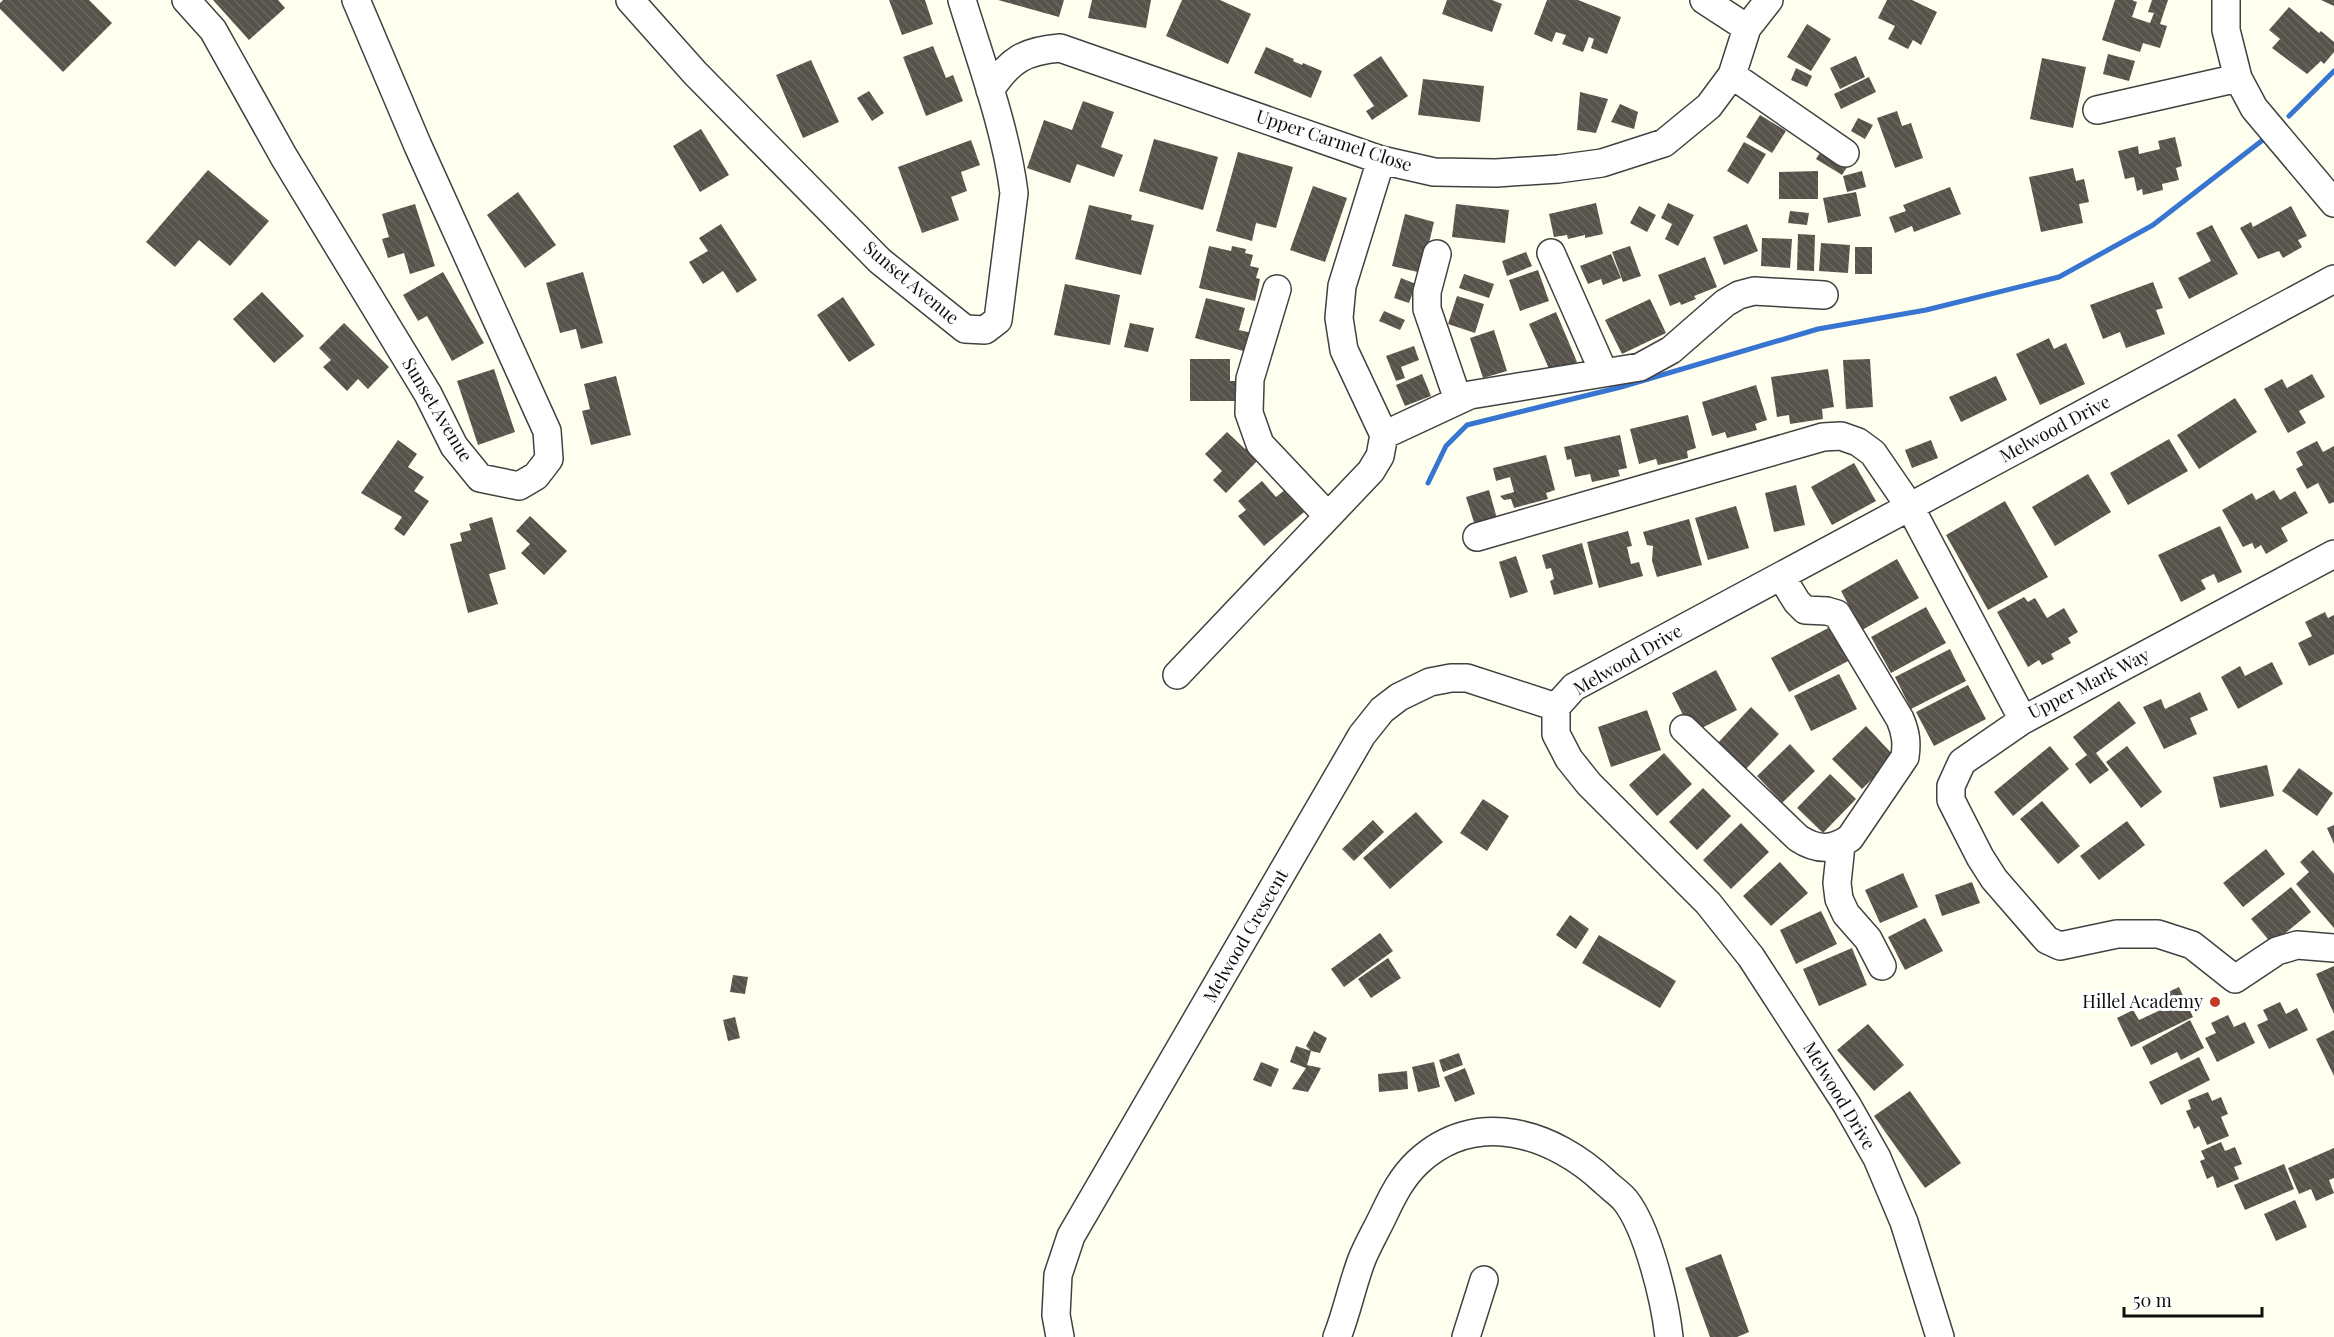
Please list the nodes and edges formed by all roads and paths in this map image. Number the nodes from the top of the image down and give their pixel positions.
1 (186, 0) edge
2 (356, 0) edge
3 (630, 0) edge
4 (962, 0) edge
5 (1704, 0) edge
6 (1769, 0) edge
7 (2226, 0) edge
8 (1747, 28) junction
9 (1732, 75) junction
10 (2238, 78) junction
11 (990, 90) junction
12 (2097, 110) dead end
13 (1845, 153) dead end
14 (1381, 160) junction
15 (2334, 203) edge
16 (1437, 254) dead end
17 (1551, 254) dead end
18 (2334, 279) edge
19 (1277, 289) dead end
20 (1824, 295) dead end
21 (1604, 373) junction
22 (1458, 400) junction
23 (1384, 435) junction
24 (1910, 507) junction
25 (1328, 516) junction
26 (1477, 537) dead end
27 (2334, 554) edge
28 (1782, 576) junction
29 (1177, 675) dead end
30 (1556, 707) junction
31 (2023, 720) junction
32 (1684, 729) dead end
33 (1841, 845) junction
34 (2334, 948) edge
35 (1882, 966) dead end
36 (1484, 1280) dead end
37 (1060, 1337) edge
38 (1337, 1337) edge
39 (1466, 1337) edge
40 (1669, 1337) edge
41 (1940, 1337) edge

1 - 2 street, Sunset Avenue
3 - 11 street, Sunset Avenue
4 - 11 street, Sunset Avenue
5 - 8 street
6 - 8 street, Upper Carmel Close
7 - 10 street
8 - 9 street, Upper Carmel Close
9 - 13 street
9 - 14 street, Upper Carmel Close
10 - 12 street
10 - 15 street
11 - 14 street, Upper Carmel Close
14 - 23 street
16 - 22 street
17 - 21 street
18 - 24 street, Melwood Drive
19 - 25 street
20 - 21 street
21 - 22 street
22 - 23 street
23 - 25 street
24 - 26 street, Upper Mark Way
24 - 28 street, Melwood Drive
24 - 31 street, Upper Mark Way
25 - 29 street
27 - 31 street, Upper Mark Way
28 - 30 street, Melwood Drive
28 - 33 street
30 - 37 street, Melwood Crescent
30 - 41 street, Melwood Drive
31 - 34 street
32 - 33 street
33 - 35 street
36 - 39 street
38 - 40 street

